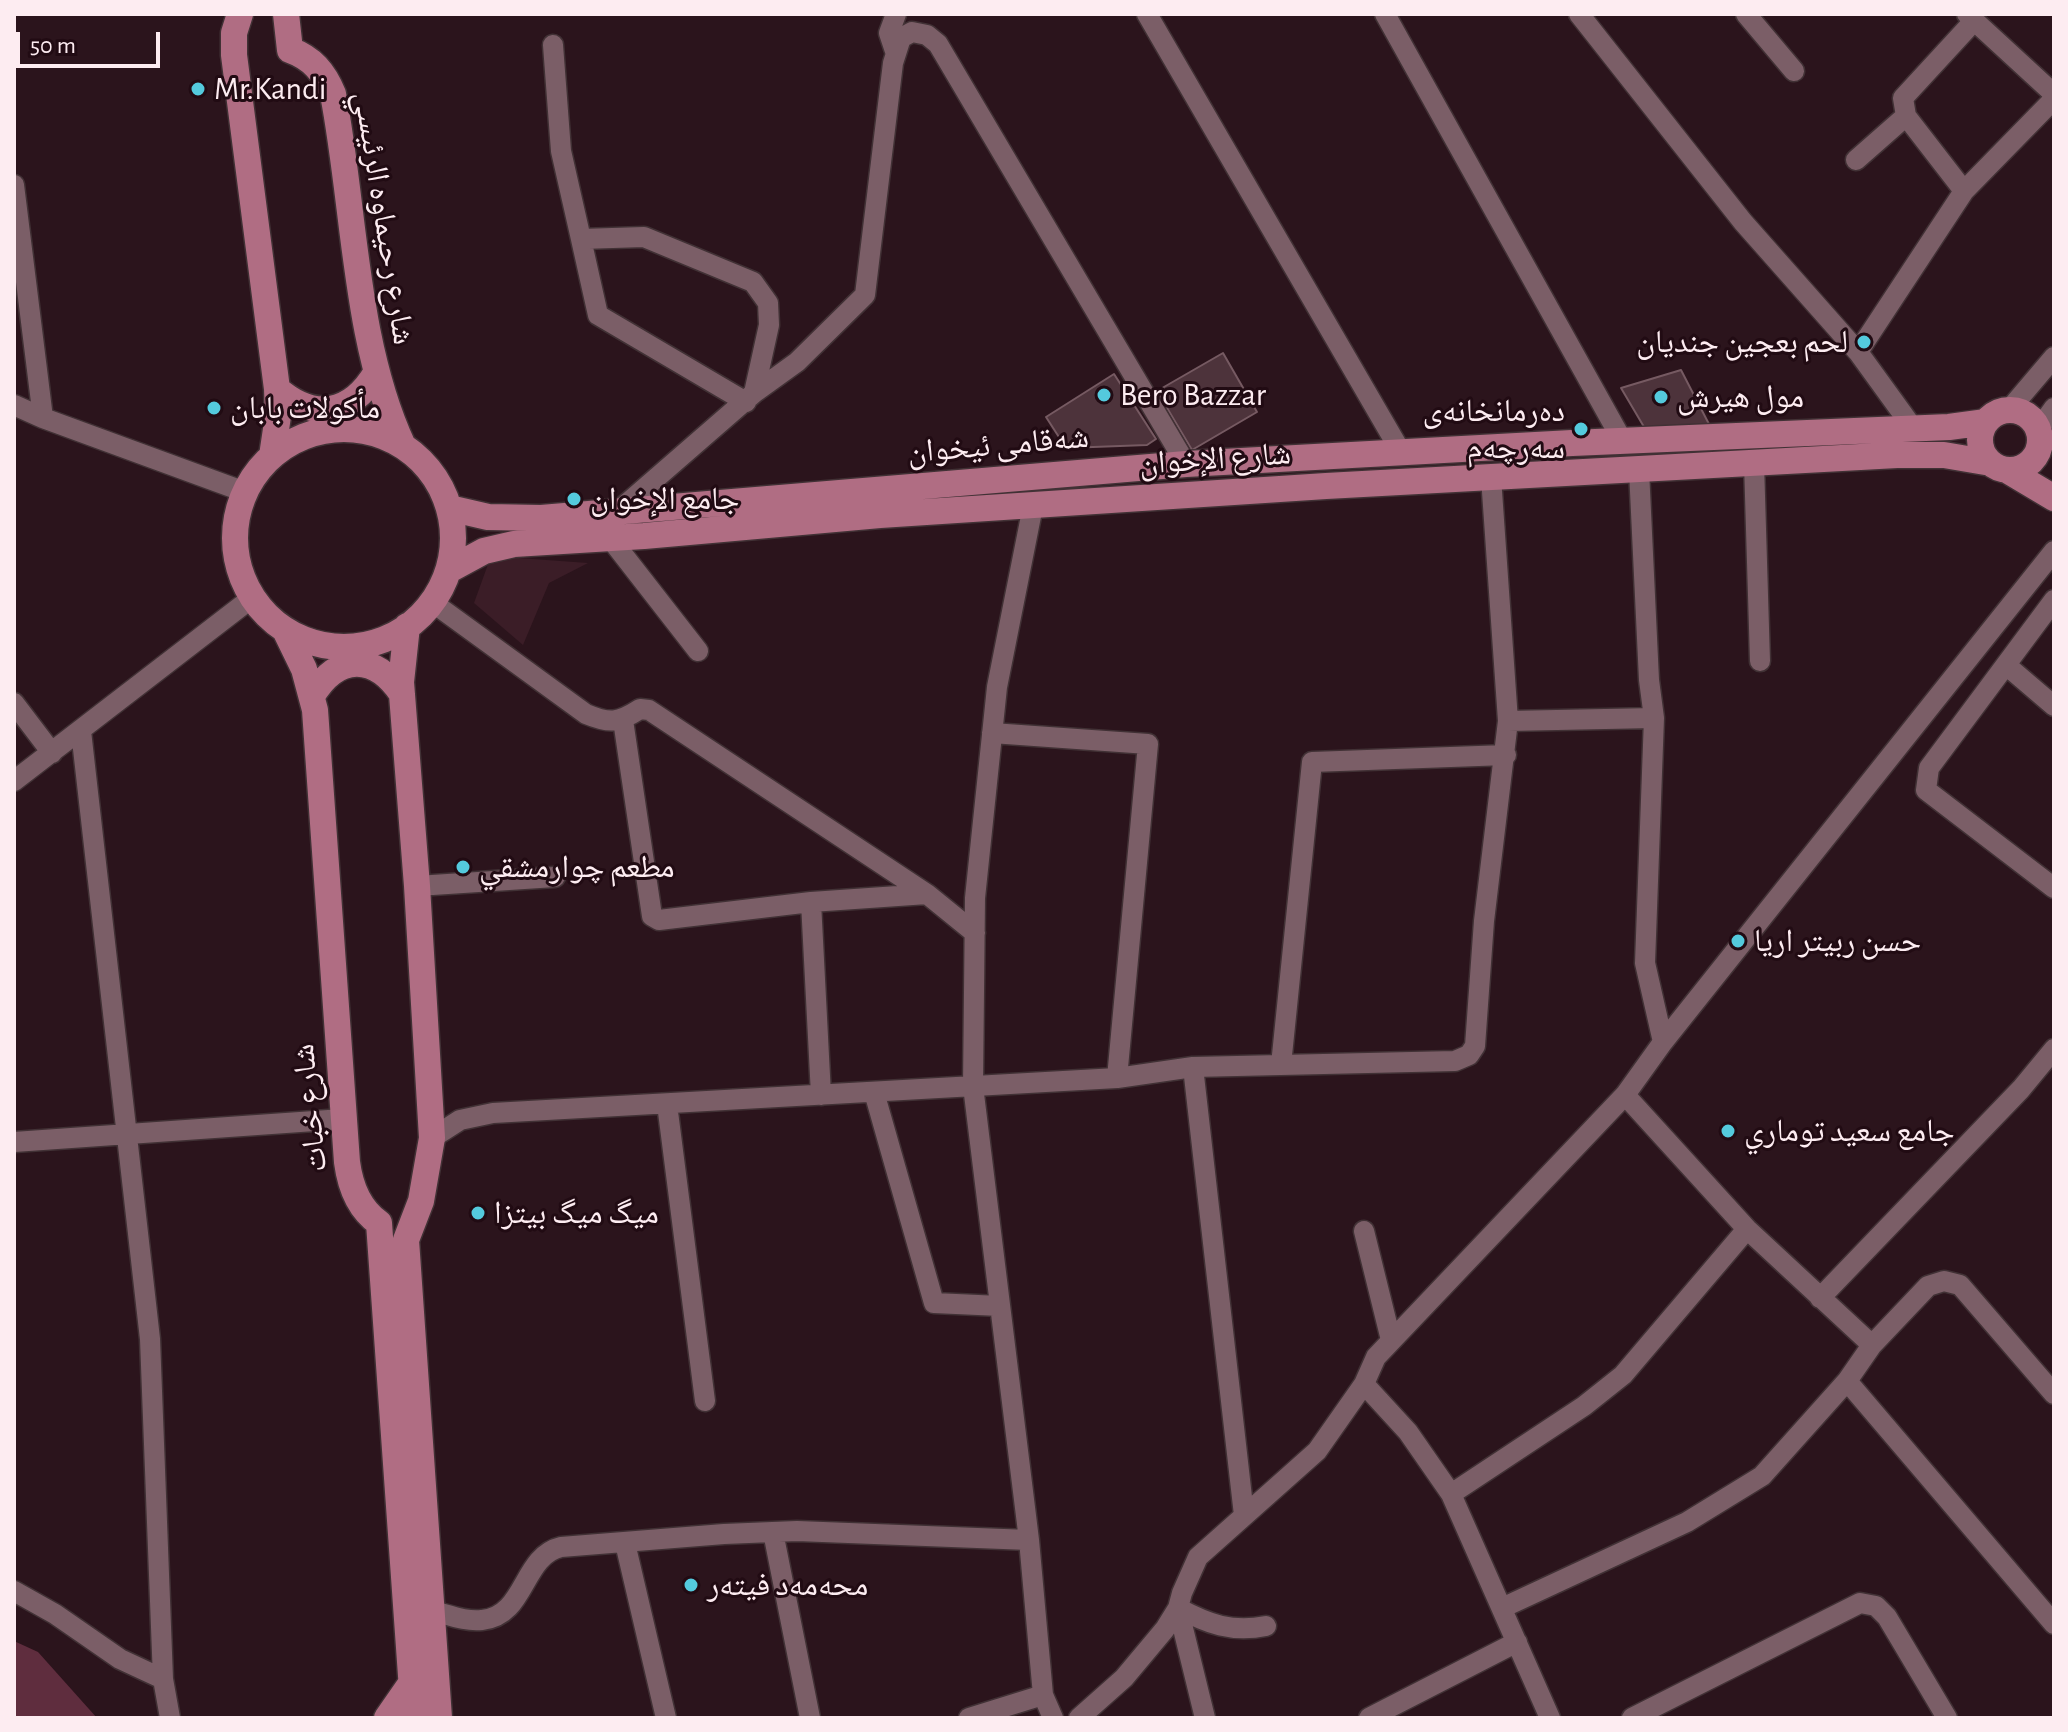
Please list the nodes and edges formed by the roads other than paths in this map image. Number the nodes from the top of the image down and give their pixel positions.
1 (240, 14) edge
2 (286, 14) edge
3 (896, 14) edge
4 (1147, 14) edge
5 (1385, 14) edge
6 (1579, 14) edge
7 (1746, 14) edge
8 (1970, 18) edge
9 (553, 45) dead end
10 (895, 51) junction
11 (1794, 71) dead end
12 (2054, 96) edge
13 (1906, 116) junction
14 (1856, 160) dead end
15 (14, 185) edge
16 (1964, 191) junction
17 (581, 239) junction
18 (1858, 352) junction
19 (2053, 361) edge
20 (376, 373) junction
21 (277, 389) junction
22 (750, 398) junction
23 (14, 405) edge
24 (2054, 408) edge
25 (1997, 416) junction
26 (43, 418) junction
27 (1913, 428) junction
28 (1622, 440) junction
29 (2044, 445) edge
30 (403, 446) junction
31 (1401, 452) junction
32 (272, 456) junction
33 (1324, 456) junction
34 (1754, 463) junction
35 (1186, 464) junction
36 (1999, 467) junction
37 (1639, 470) junction
38 (1491, 477) junction
39 (1326, 486) junction
40 (245, 492) junction
41 (2054, 498) edge
42 (1033, 506) junction
43 (449, 508) junction
44 (488, 517) junction
45 (613, 525) junction
46 (496, 547) junction
47 (2054, 551) edge
48 (449, 570) junction
49 (253, 597) junction
50 (2054, 600) edge
51 (432, 602) junction
52 (407, 626) junction
53 (285, 630) junction
54 (698, 651) dead end
55 (1760, 661) dead end
56 (2006, 665) junction
57 (402, 694) junction
58 (312, 696) junction
59 (14, 703) edge
60 (2054, 706) edge
61 (1654, 718) junction
62 (623, 720) junction
63 (1508, 721) junction
64 (81, 731) junction
65 (992, 733) junction
66 (52, 753) junction
67 (1506, 755) junction
68 (14, 781) edge
69 (555, 877) dead end
70 (417, 886) junction
71 (2054, 888) edge
72 (927, 894) junction
73 (811, 902) junction
74 (975, 933) junction
75 (1663, 1042) junction
76 (2051, 1060) edge
77 (1281, 1065) junction
78 (1193, 1067) junction
79 (1117, 1078) junction
80 (973, 1086) junction
81 (874, 1092) junction
82 (821, 1095) junction
83 (1625, 1095) junction
84 (667, 1104) junction
85 (343, 1119) junction
86 (128, 1133) junction
87 (432, 1138) junction
88 (14, 1142) edge
89 (1747, 1229) junction
90 (1364, 1231) dead end
91 (1820, 1298) junction
92 (1000, 1306) junction
93 (1391, 1340) junction
94 (1872, 1345) junction
95 (1847, 1381) junction
96 (1364, 1384) junction
97 (2054, 1394) edge
98 (705, 1401) dead end
99 (1451, 1494) junction
100 (1244, 1515) junction
101 (773, 1532) junction
102 (1029, 1540) junction
103 (625, 1543) junction
104 (14, 1591) edge
105 (1178, 1608) junction
106 (1502, 1608) junction
107 (433, 1611) junction
108 (2054, 1624) edge
109 (1266, 1626) dead end
110 (1517, 1642) junction
111 (163, 1679) junction
112 (412, 1682) junction
113 (1043, 1695) junction
114 (170, 1718) edge
115 (387, 1718) edge
116 (414, 1718) edge
117 (439, 1718) edge
118 (666, 1718) edge
119 (810, 1718) edge
120 (969, 1718) edge
121 (1053, 1718) edge
122 (1079, 1718) edge
123 (1205, 1718) edge
124 (1369, 1718) edge
125 (1550, 1718) edge
126 (1632, 1718) edge
127 (1947, 1718) edge

1 - 21 main road
2 - 20 main road, شارع رحيماوه الرئيسي
3 - 10 street
4 - 31 street
5 - 28 street
6 - 18 street
7 - 11 street
8 - 12 street
8 - 13 street
9 - 17 street
10 - 22 street
10 - 35 street
12 - 16 street
13 - 14 street
13 - 16 street
15 - 26 street
16 - 18 street
17 - 22 street
17 - 22 street
18 - 27 street
19 - 25 street
20 - 21 main road
20 - 30 main road, شارع رحيماوه الرئيسي
21 - 32 main road
22 - 45 street
23 - 26 street
24 - 29 street
25 - 27 main road, شەقامی ئیخوان
25 - 29 main road
25 - 36 main road
26 - 40 street
27 - 28 main road, شەقامی ئیخوان
28 - 31 main road, شەقامی ئیخوان
29 - 36 main road
30 - 32 main road
30 - 43 main road
31 - 33 main road, شەقامی ئیخوان
32 - 40 main road
33 - 35 main road, شەقامی ئیخوان
33 - 39 main road
34 - 36 main road, شارع الإخوان
34 - 37 main road, شارع الإخوان
34 - 55 street
35 - 45 main road, شەقامی ئیخوان
36 - 41 main road
37 - 38 main road, شارع الإخوان
37 - 61 street
38 - 39 main road, شارع الإخوان
38 - 63 street
39 - 42 main road, شارع الإخوان
40 - 49 main road
42 - 45 main road, شارع الإخوان
42 - 65 street
43 - 44 main road, شەقامی ئیخوان
43 - 48 main road
44 - 45 main road, شەقامی ئیخوان
44 - 46 main road
45 - 46 main road, شارع الإخوان
45 - 54 street
46 - 48 main road, شارع الإخوان
47 - 75 street
48 - 51 main road
49 - 53 main road
49 - 64 street
50 - 56 street
51 - 52 main road
51 - 62 street
52 - 53 main road
52 - 57 main road
53 - 58 main road, شارع خبات
56 - 60 street
56 - 71 street
57 - 58 main road
57 - 70 main road
58 - 85 main road, شارع خبات
59 - 66 street
61 - 63 street
61 - 75 street
62 - 72 street
62 - 73 street
63 - 67 street
64 - 66 street
64 - 86 street
65 - 74 street
65 - 79 street
66 - 68 street
67 - 77 street
67 - 77 street
69 - 70 street
70 - 87 main road
72 - 73 street
72 - 74 street
73 - 82 street
74 - 80 street
75 - 83 street
76 - 91 street
77 - 78 street
78 - 79 street
78 - 100 street
79 - 80 street
80 - 81 street
80 - 92 street
81 - 82 street
81 - 92 street
82 - 84 street
83 - 89 street
83 - 93 street
84 - 87 street
84 - 98 street
85 - 86 street
85 - 112 main road, شارع خبات
86 - 88 street
86 - 111 street
87 - 107 main road
89 - 91 street
89 - 99 street
90 - 93 street
91 - 94 street
92 - 102 street
93 - 96 street
94 - 95 street
94 - 97 street
95 - 106 street
95 - 108 street
96 - 99 street
96 - 100 street
99 - 106 street
100 - 105 street
101 - 102 street
101 - 103 street
101 - 119 street
102 - 113 street
103 - 107 street
103 - 118 street
104 - 111 street
105 - 109 street
105 - 122 street
105 - 123 street
106 - 110 street
107 - 117 main road
110 - 124 street
110 - 125 street
111 - 114 street
112 - 115 main road
112 - 116 main road, شارع خبات
113 - 120 street
113 - 121 street
126 - 127 street

